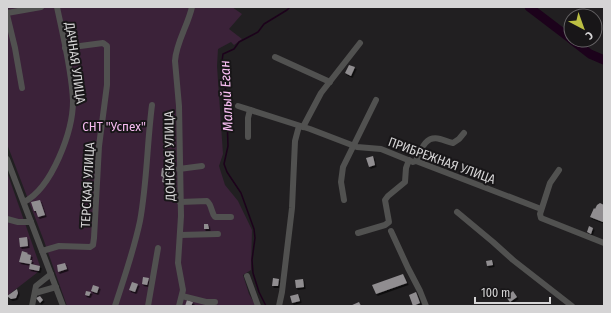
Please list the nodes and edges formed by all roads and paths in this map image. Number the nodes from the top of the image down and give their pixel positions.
1 (41, 7) edge
2 (57, 7) edge
3 (192, 7) edge
4 (7, 14) edge
5 (360, 42) dead end
6 (65, 48) junction
7 (274, 57) dead end
8 (330, 82) junction
9 (22, 88) dead end
10 (376, 100) dead end
11 (152, 105) dead end
12 (238, 106) dead end
13 (250, 110) junction
14 (301, 126) junction
15 (464, 133) dead end
16 (248, 137) dead end
17 (353, 146) junction
18 (7, 159) edge
19 (409, 160) junction
20 (416, 161) junction
21 (202, 166) dead end
22 (179, 169) junction
23 (559, 170) dead end
24 (344, 200) dead end
25 (24, 202) junction
26 (180, 202) junction
27 (541, 209) junction
28 (456, 212) dead end
29 (231, 217) dead end
30 (7, 219) edge
31 (31, 222) junction
32 (391, 231) dead end
33 (358, 233) dead end
34 (218, 234) dead end
35 (180, 235) junction
36 (604, 243) edge
37 (158, 248) dead end
38 (42, 251) junction
39 (51, 274) junction
40 (246, 276) dead end
41 (56, 288) junction
42 (35, 293) junction
43 (182, 296) junction
44 (215, 302) dead end
45 (32, 306) edge
46 (63, 306) edge
47 (115, 306) edge
48 (148, 306) edge
49 (179, 306) edge
50 (258, 306) edge
51 (279, 306) edge
52 (426, 306) edge
53 (572, 306) edge

1 - 4 street
2 - 6 street, ДАЧНАЯ УЛИЦА
3 - 22 street, ДОНСКАЯ УЛИЦА
4 - 9 street
5 - 8 street
6 - 25 street, ДАЧНАЯ УЛИЦА
6 - 38 street, ТЕРСКАЯ УЛИЦА
7 - 8 street
8 - 14 street
10 - 17 street
11 - 47 street
12 - 13 street, ПРИБРЕЖНАЯ УЛИЦА
13 - 14 street, ПРИБРЕЖНАЯ УЛИЦА
13 - 16 street
14 - 17 street, ПРИБРЕЖНАЯ УЛИЦА
14 - 51 street
15 - 20 street
17 - 19 street, ПРИБРЕЖНАЯ УЛИЦА
17 - 24 street
18 - 25 street
19 - 20 street, ПРИБРЕЖНАЯ УЛИЦА
19 - 33 street
20 - 27 street, ПРИБРЕЖНАЯ УЛИЦА
21 - 22 street
22 - 26 street, ДОНСКАЯ УЛИЦА
23 - 27 street
25 - 31 street
26 - 29 street
26 - 35 street, ДОНСКАЯ УЛИЦА
27 - 36 street
28 - 53 street
30 - 31 street
31 - 38 street
32 - 52 street
34 - 35 street
35 - 43 street, ДОНСКАЯ УЛИЦА
37 - 48 street
38 - 39 street
39 - 41 street
39 - 42 street
40 - 50 street
41 - 42 street
41 - 46 street
42 - 45 street
43 - 44 street
43 - 49 street, ДОНСКАЯ УЛИЦА

